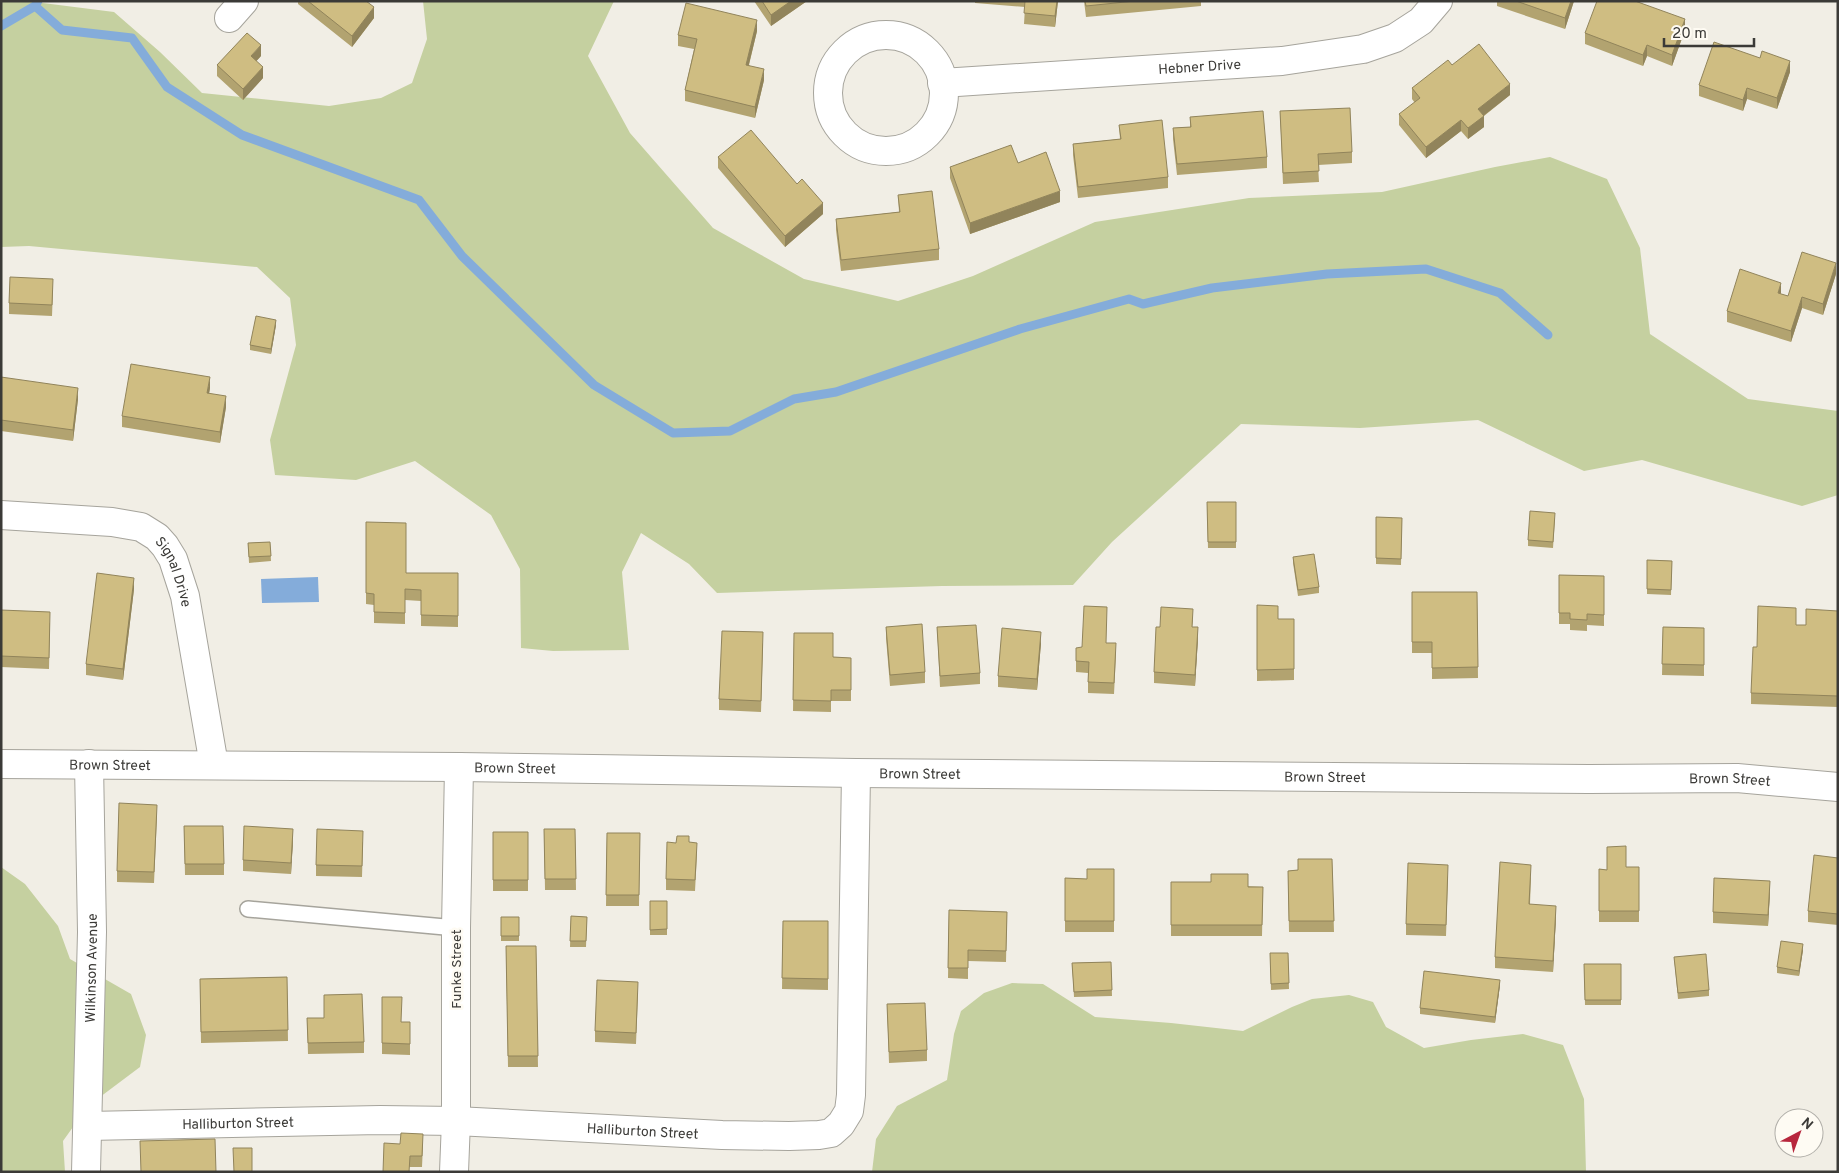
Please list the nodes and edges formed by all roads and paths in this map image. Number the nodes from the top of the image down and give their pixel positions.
1 (1438, 1) edge
2 (942, 83) junction
3 (1, 515) edge
4 (1, 764) edge
5 (89, 764) junction
6 (214, 765) junction
7 (459, 767) junction
8 (856, 773) junction
9 (1838, 787) edge
10 (248, 909) dead end
11 (456, 928) junction
12 (456, 1121) junction
13 (88, 1126) junction
14 (86, 1172) edge
15 (454, 1172) edge

1 - 2 street, Hebner Drive
2 - 2 street
3 - 6 street, Signal Drive
4 - 5 street, Brown Street
5 - 6 street, Brown Street
5 - 13 street, Wilkinson Avenue
6 - 7 street, Brown Street
7 - 8 street, Brown Street
7 - 11 street, Funke Street
8 - 9 street, Brown Street
8 - 12 street, Halliburton Street
10 - 11 lane
11 - 12 street, Funke Street
12 - 13 street, Halliburton Street
12 - 15 street, Funke Street
13 - 14 street, Wilkinson Avenue

